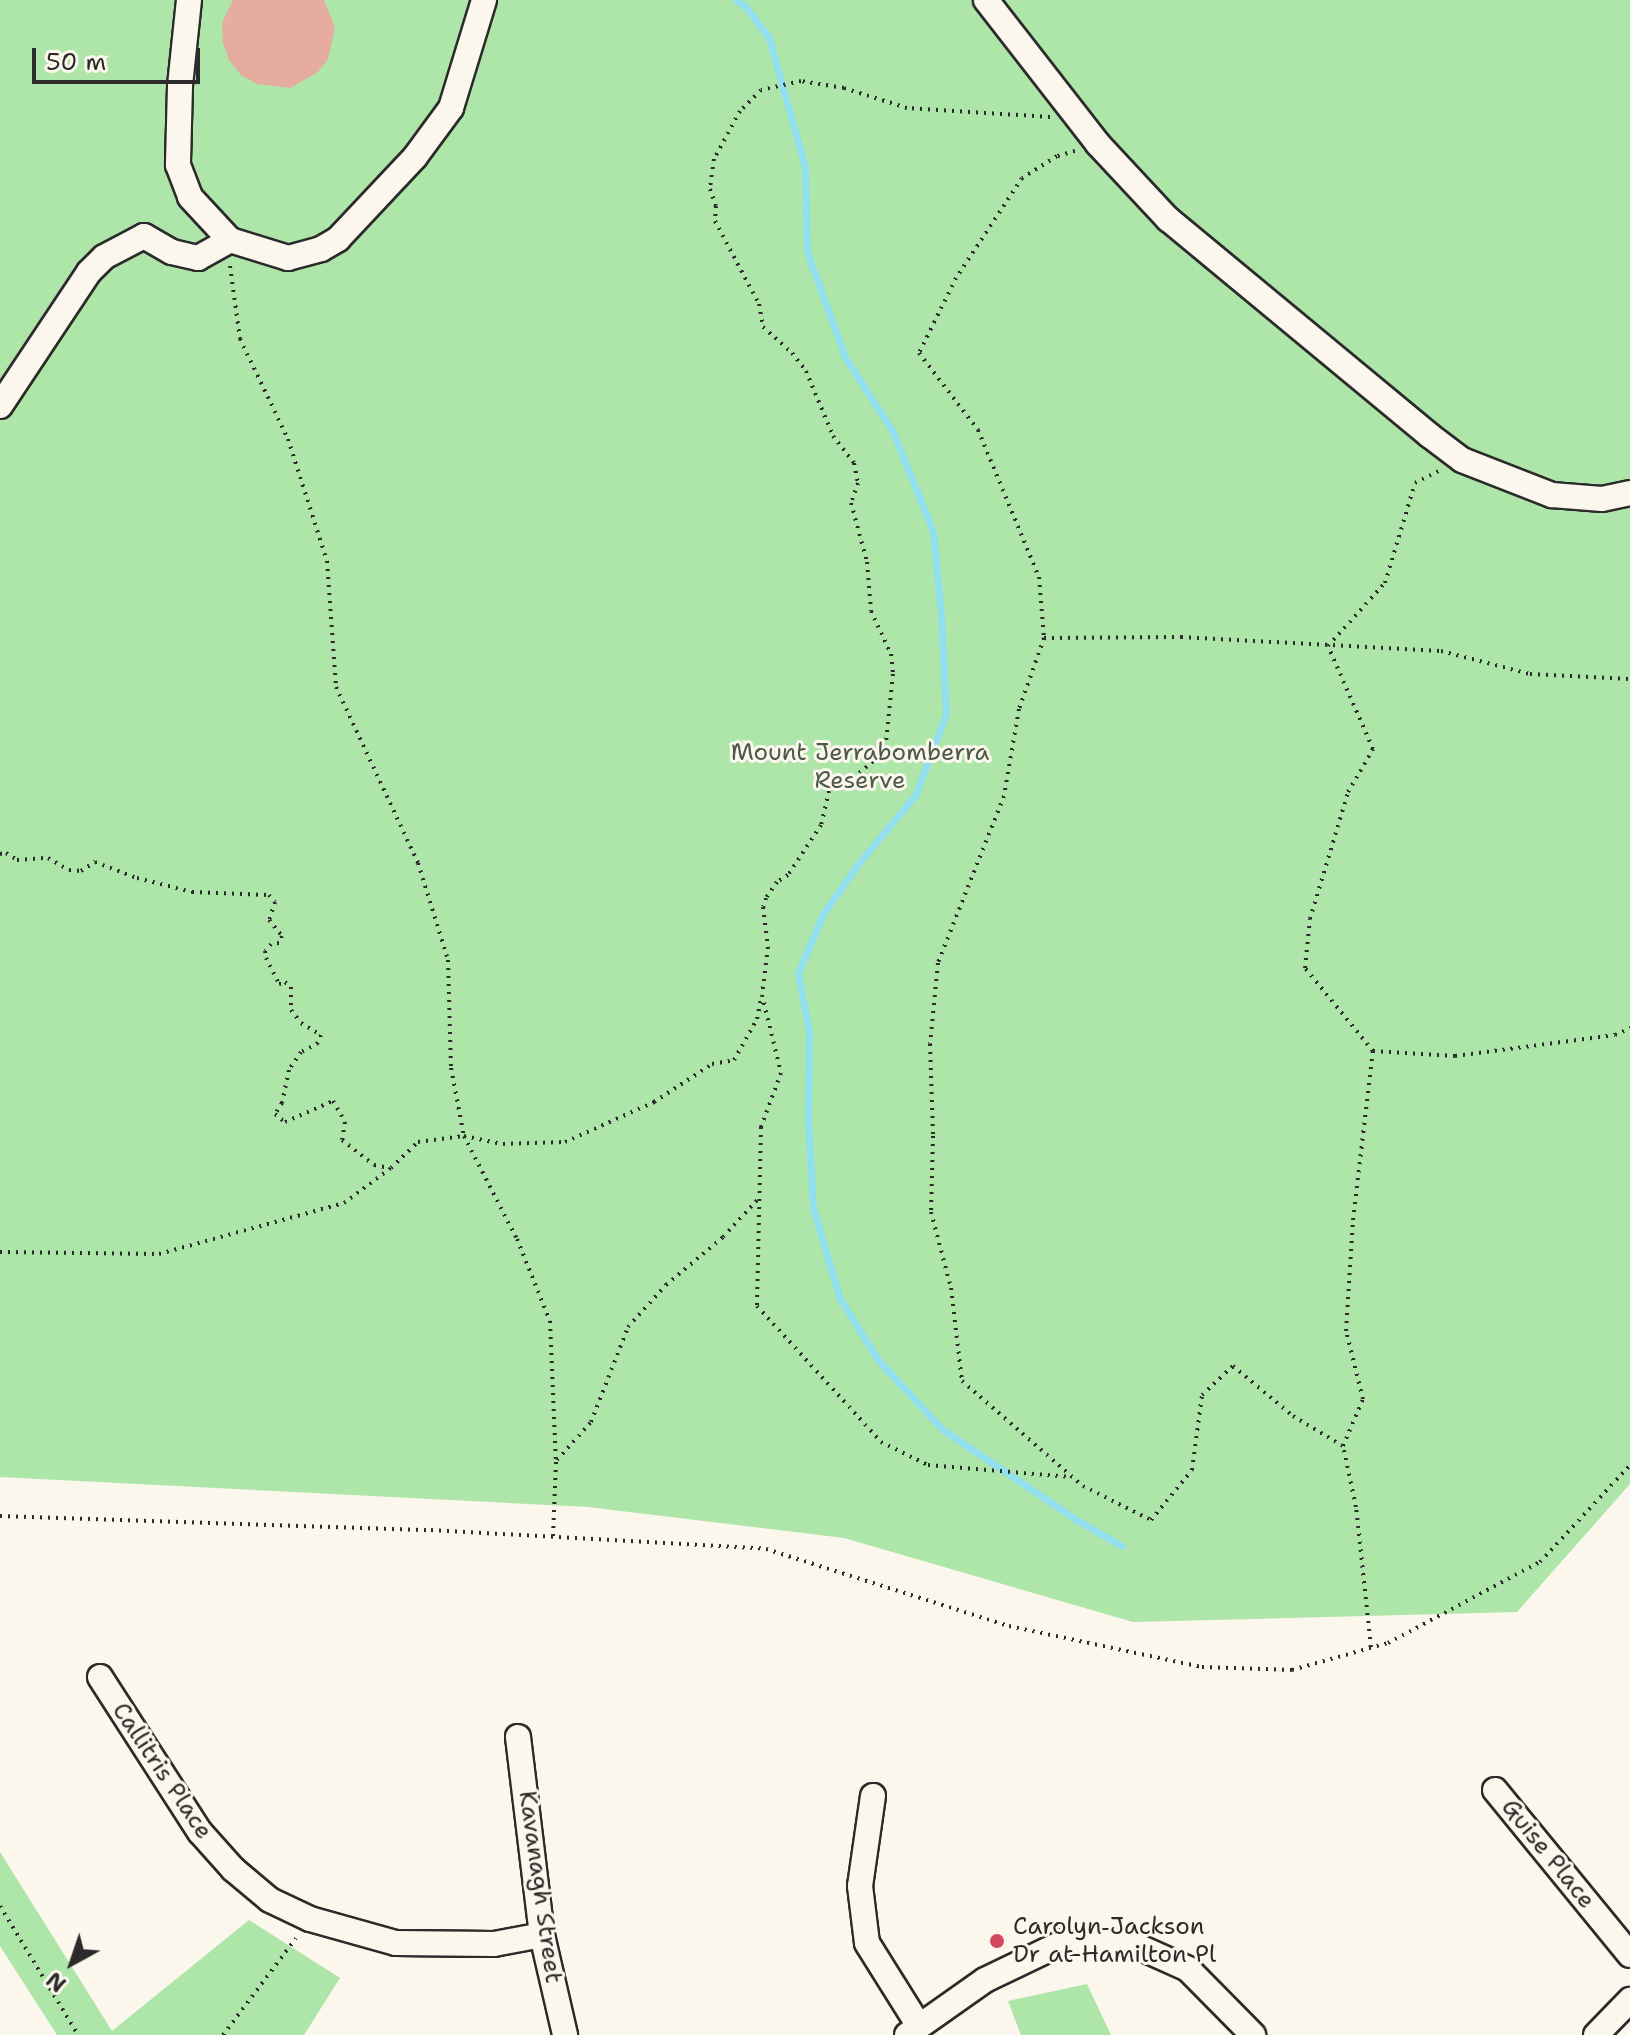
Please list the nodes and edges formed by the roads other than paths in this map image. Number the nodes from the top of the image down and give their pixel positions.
1 (189, 0) edge
2 (484, 0) edge
3 (986, 0) edge
4 (230, 240) junction
5 (0, 406) edge
6 (1630, 493) edge
7 (100, 1677) dead end
8 (518, 1737) dead end
9 (1495, 1790) dead end
10 (873, 1796) dead end
11 (542, 1935) junction
12 (1630, 1955) edge
13 (1630, 2000) edge
14 (913, 2031) edge
15 (565, 2035) edge
16 (1253, 2035) edge
17 (1596, 2035) edge

1 - 4 street
2 - 4 street
3 - 6 street
4 - 5 street
7 - 11 street, Callitris Place
8 - 11 street, Kavanagh Street
9 - 12 street, Guise Place
10 - 14 street
11 - 15 street, Kavanagh Street
13 - 17 street
14 - 16 street

